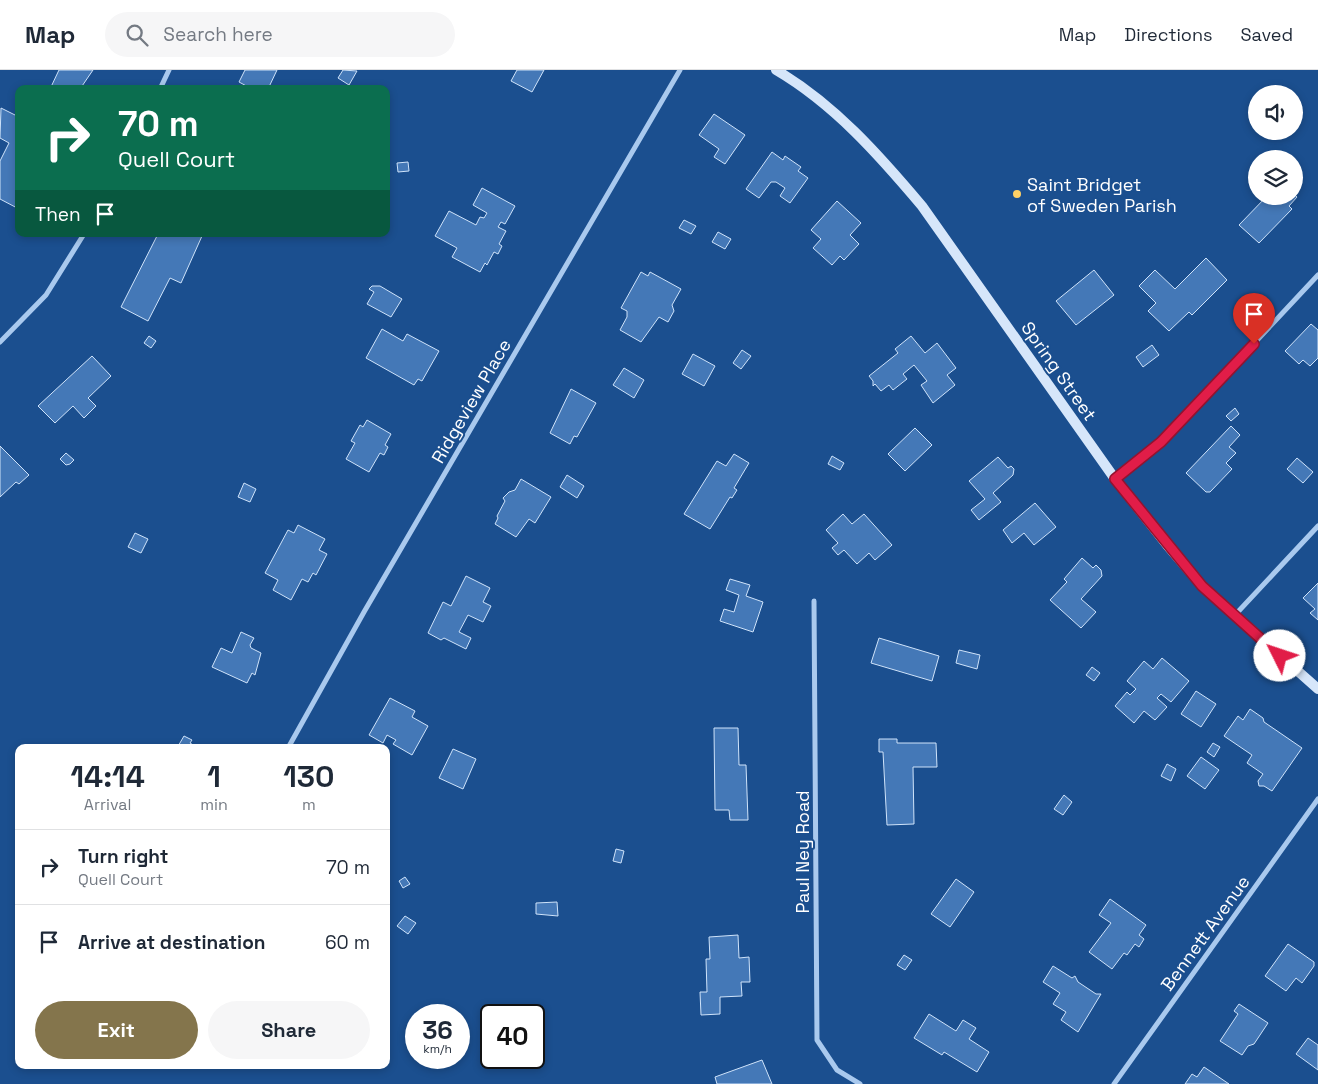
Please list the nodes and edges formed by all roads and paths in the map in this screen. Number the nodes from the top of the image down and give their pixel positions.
1 (169, 70) edge
2 (680, 70) edge
3 (776, 70) edge
4 (162, 85) edge
5 (82, 237) edge
6 (1318, 275) edge
7 (0, 342) edge
8 (1115, 479) junction
9 (1318, 526) edge
10 (814, 601) dead end
11 (1234, 616) junction
12 (1318, 689) edge
13 (290, 744) edge
14 (1318, 798) edge
15 (860, 1084) edge
16 (1114, 1084) edge

1 - 4 street
2 - 13 street, Ridgeview Place
3 - 8 street, Spring Street
5 - 7 street
6 - 8 street
8 - 11 street, Spring Street
9 - 11 street
10 - 15 street, Paul Ney Road
11 - 12 street, Spring Street
14 - 16 street, Bennett Avenue

